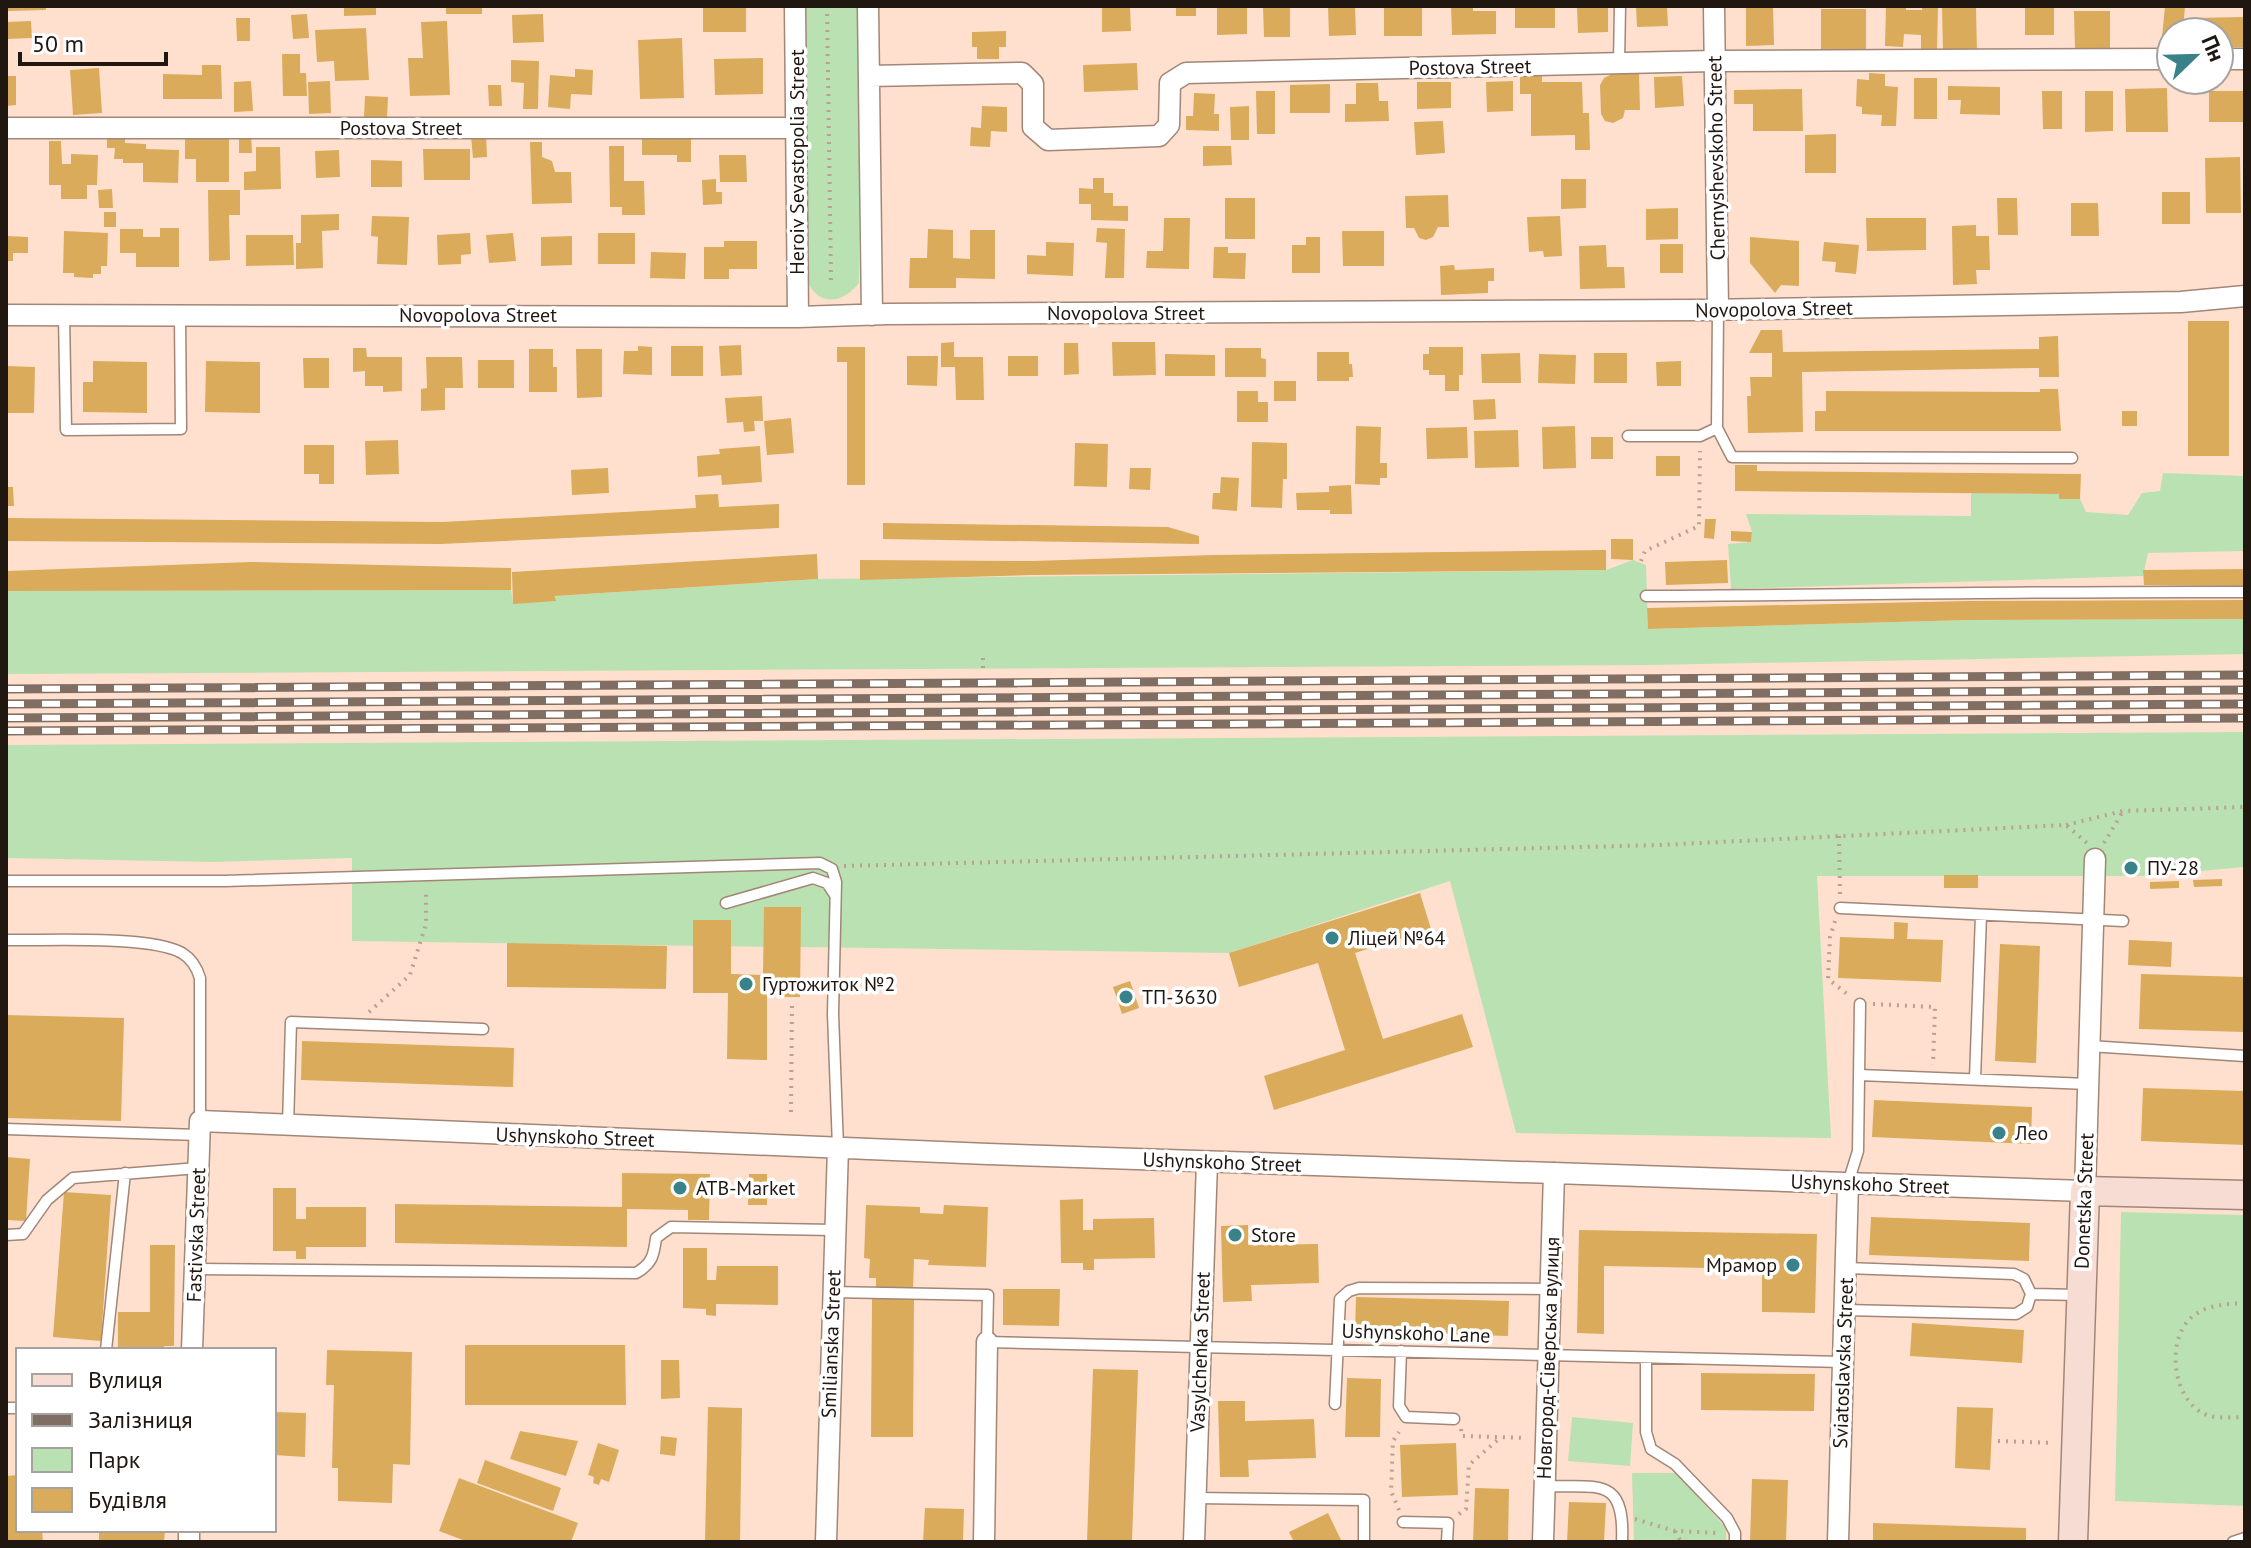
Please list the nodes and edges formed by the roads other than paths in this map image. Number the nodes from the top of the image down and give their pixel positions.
1 (795, 6) edge
2 (868, 6) edge
3 (1620, 6) edge
4 (1714, 6) edge
5 (2155, 59) edge
6 (1714, 61) junction
7 (1619, 63) junction
8 (869, 76) junction
9 (6, 128) edge
10 (796, 128) junction
11 (2245, 296) edge
12 (1718, 310) junction
13 (180, 314) junction
14 (6, 315) edge
15 (64, 315) junction
16 (872, 315) junction
17 (798, 317) junction
18 (1717, 428) junction
19 (1628, 436) dead end
20 (2072, 458) dead end
21 (2245, 592) edge
22 (1646, 596) dead end
23 (2095, 859) road end
24 (6, 881) edge
25 (836, 897) junction
26 (726, 903) dead end
27 (1840, 908) road end
28 (1981, 915) junction
29 (2093, 921) junction
30 (2123, 921) dead end
31 (6, 940) edge
32 (1860, 1004) road end
33 (483, 1029) dead end
34 (2089, 1046) junction
35 (2245, 1056) edge
36 (1859, 1075) junction
37 (1975, 1079) junction
38 (2088, 1084) junction
39 (288, 1125) junction
40 (200, 1128) junction
41 (6, 1129) edge
42 (838, 1147) junction
43 (1207, 1162) junction
44 (198, 1168) junction
45 (125, 1173) junction
46 (1554, 1173) junction
47 (1848, 1183) junction
48 (2085, 1191) junction
49 (2245, 1195) edge
50 (834, 1230) junction
51 (6, 1235) edge
52 (1846, 1268) junction
53 (194, 1269) junction
54 (1550, 1289) junction
55 (832, 1292) junction
56 (2031, 1294) junction
57 (2081, 1295) junction
58 (1845, 1310) junction
59 (987, 1342) junction
60 (1200, 1345) junction
61 (106, 1348) edge
62 (192, 1348) edge
63 (1336, 1348) junction
64 (1401, 1351) junction
65 (1548, 1356) junction
66 (1646, 1358) junction
67 (1843, 1362) junction
68 (1335, 1404) dead end
69 (1454, 1419) road end
70 (1544, 1486) junction
71 (1195, 1498) junction
72 (1403, 1522) road end
73 (1735, 1538) edge
74 (2245, 1538) edge
75 (826, 1542) edge
76 (984, 1542) edge
77 (1194, 1542) edge
78 (1364, 1542) edge
79 (1447, 1542) edge
80 (1543, 1542) edge
81 (1622, 1542) edge
82 (1838, 1542) edge
83 (2073, 1542) edge
84 (2233, 1542) edge

1 - 10 street, Heroiv Sevastopolia Street
2 - 8 street
3 - 7 lane
4 - 6 street, Chernyshevskoho Street
5 - 6 street, Postova Street
6 - 7 street, Postova Street
6 - 12 street, Chernyshevskoho Street
7 - 8 street, Postova Street
8 - 16 street
9 - 10 street, Postova Street
10 - 17 street, Heroiv Sevastopolia Street
11 - 12 street, Novopolova Street
12 - 16 street, Novopolova Street
12 - 18 lane
13 - 15 street, Novopolova Street
13 - 15 lane
13 - 17 street, Novopolova Street
14 - 15 street, Novopolova Street
16 - 17 street, Novopolova Street
18 - 19 lane
18 - 20 lane
21 - 22 lane
23 - 29 street, Donetska Street
24 - 25 lane
25 - 26 lane
25 - 42 lane
27 - 28 lane
28 - 29 lane
28 - 37 lane
29 - 30 lane
29 - 34 street, Donetska Street
31 - 40 lane
32 - 36 lane
33 - 39 lane
34 - 35 lane
34 - 38 street, Donetska Street
36 - 37 lane
36 - 47 lane
37 - 38 lane
38 - 48 street, Donetska Street
39 - 40 street, Ushynskoho Street
39 - 42 street, Ushynskoho Street
40 - 41 lane
40 - 44 street, Fastivska Street
42 - 43 street, Ushynskoho Street
42 - 50 street, Smilianska Street
43 - 46 street, Ushynskoho Street
43 - 60 street, Vasylchenka Street
44 - 45 lane
44 - 53 street, Fastivska Street
45 - 51 lane
45 - 61 lane
46 - 47 street, Ushynskoho Street
46 - 54 street, Новгород-Сіверська вулиця
47 - 48 street, Ushynskoho Street
47 - 52 street, Sviatoslavska Street
48 - 49 street, Ushynskoho Street
48 - 57 street, Donetska Street
50 - 53 lane
50 - 55 street, Smilianska Street
52 - 56 lane
52 - 58 street, Sviatoslavska Street
53 - 62 street, Fastivska Street
54 - 63 lane
54 - 65 street, Новгород-Сіверська вулиця
55 - 59 lane
55 - 75 street, Smilianska Street
56 - 57 lane
56 - 58 lane
57 - 83 street, Donetska Street
58 - 67 street, Sviatoslavska Street
59 - 60 lane, Ushynskoho Lane
59 - 76 street
60 - 63 lane, Ushynskoho Lane
60 - 71 street, Vasylchenka Street
63 - 64 lane, Ushynskoho Lane
63 - 68 lane
64 - 65 lane, Ushynskoho Lane
64 - 69 lane
65 - 66 lane, Ushynskoho Lane
65 - 70 street, Новгород-Сіверська вулиця
66 - 67 lane, Ushynskoho Lane
66 - 73 lane
67 - 82 street, Sviatoslavska Street
70 - 80 street, Новгород-Сіверська вулиця
70 - 81 lane
71 - 77 street, Vasylchenka Street
71 - 78 lane
72 - 79 lane
74 - 84 lane

